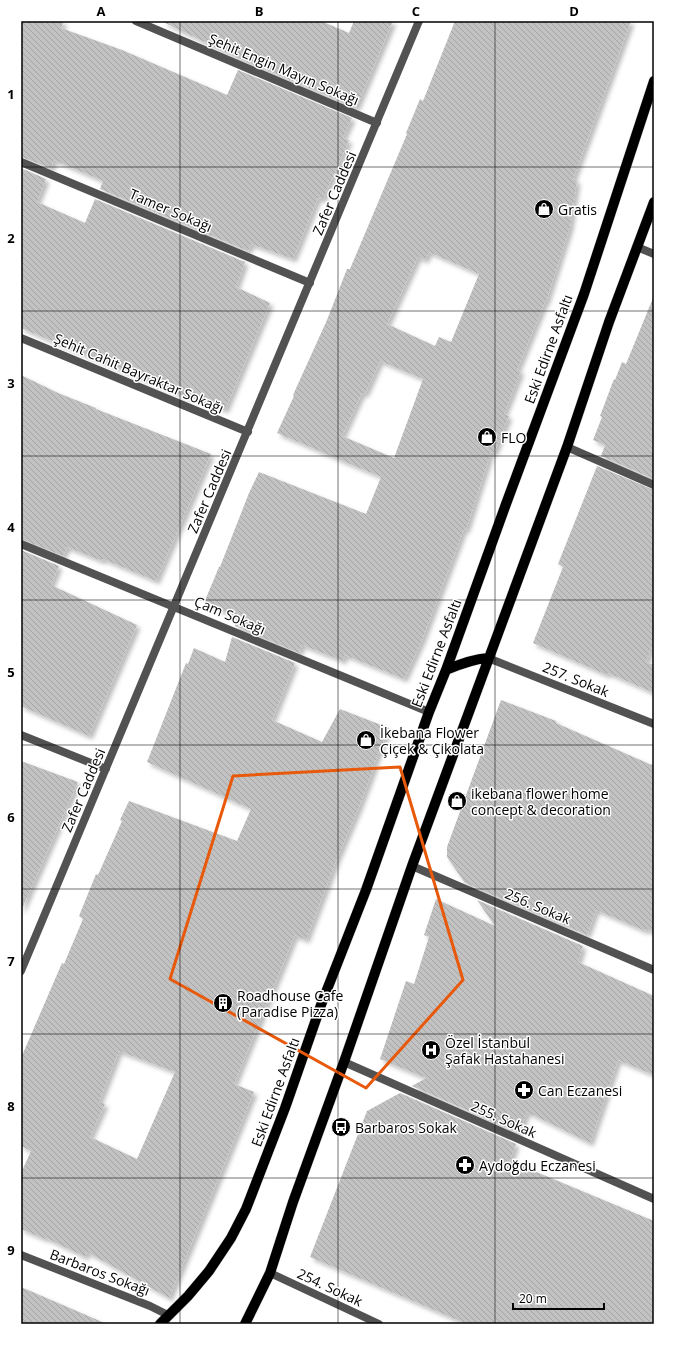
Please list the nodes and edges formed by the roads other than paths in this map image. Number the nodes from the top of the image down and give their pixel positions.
1 (136, 21) edge
2 (419, 21) edge
3 (654, 81) edge
4 (377, 123) junction
5 (21, 162) edge
6 (654, 202) edge
7 (637, 247) junction
8 (654, 254) edge
9 (310, 283) junction
10 (21, 338) edge
11 (248, 432) junction
12 (567, 447) junction
13 (654, 485) edge
14 (21, 544) edge
15 (175, 606) junction
16 (488, 658) junction
17 (446, 670) junction
18 (429, 712) junction
19 (654, 724) edge
20 (21, 735) edge
21 (106, 769) junction
22 (412, 866) junction
23 (654, 970) edge
24 (21, 971) edge
25 (344, 1062) junction
26 (654, 1199) edge
27 (21, 1255) edge
28 (270, 1273) junction
29 (171, 1320) edge
30 (160, 1324) edge
31 (245, 1324) edge
32 (379, 1324) edge

1 - 4 street, Şehit Engin Mayın Sokağı
2 - 4 street, Zafer Caddesi
3 - 17 main road, Eski Edirne Asfaltı
4 - 9 street, Zafer Caddesi
5 - 9 street, Tamer Sokağı
6 - 7 main road
7 - 8 street
7 - 12 main road
9 - 11 street, Zafer Caddesi
10 - 11 street, Şehit Cahit Bayraktar Sokağı
11 - 15 street, Zafer Caddesi
12 - 13 street
12 - 16 main road
14 - 15 street, Çam Sokağı
15 - 18 street, Çam Sokağı
15 - 21 street, Zafer Caddesi
16 - 17 main road
16 - 19 street, 257. Sokak
16 - 22 main road
17 - 18 main road, Eski Edirne Asfaltı
18 - 29 main road, Eski Edirne Asfaltı
20 - 21 street
21 - 24 street, Zafer Caddesi
22 - 23 street, 256. Sokak
22 - 25 main road
25 - 26 street, 255. Sokak
25 - 28 main road
27 - 29 street, Barbaros Sokağı
28 - 31 main road
28 - 32 street, 254. Sokak
29 - 30 main road, Eski Edirne Asfaltı

